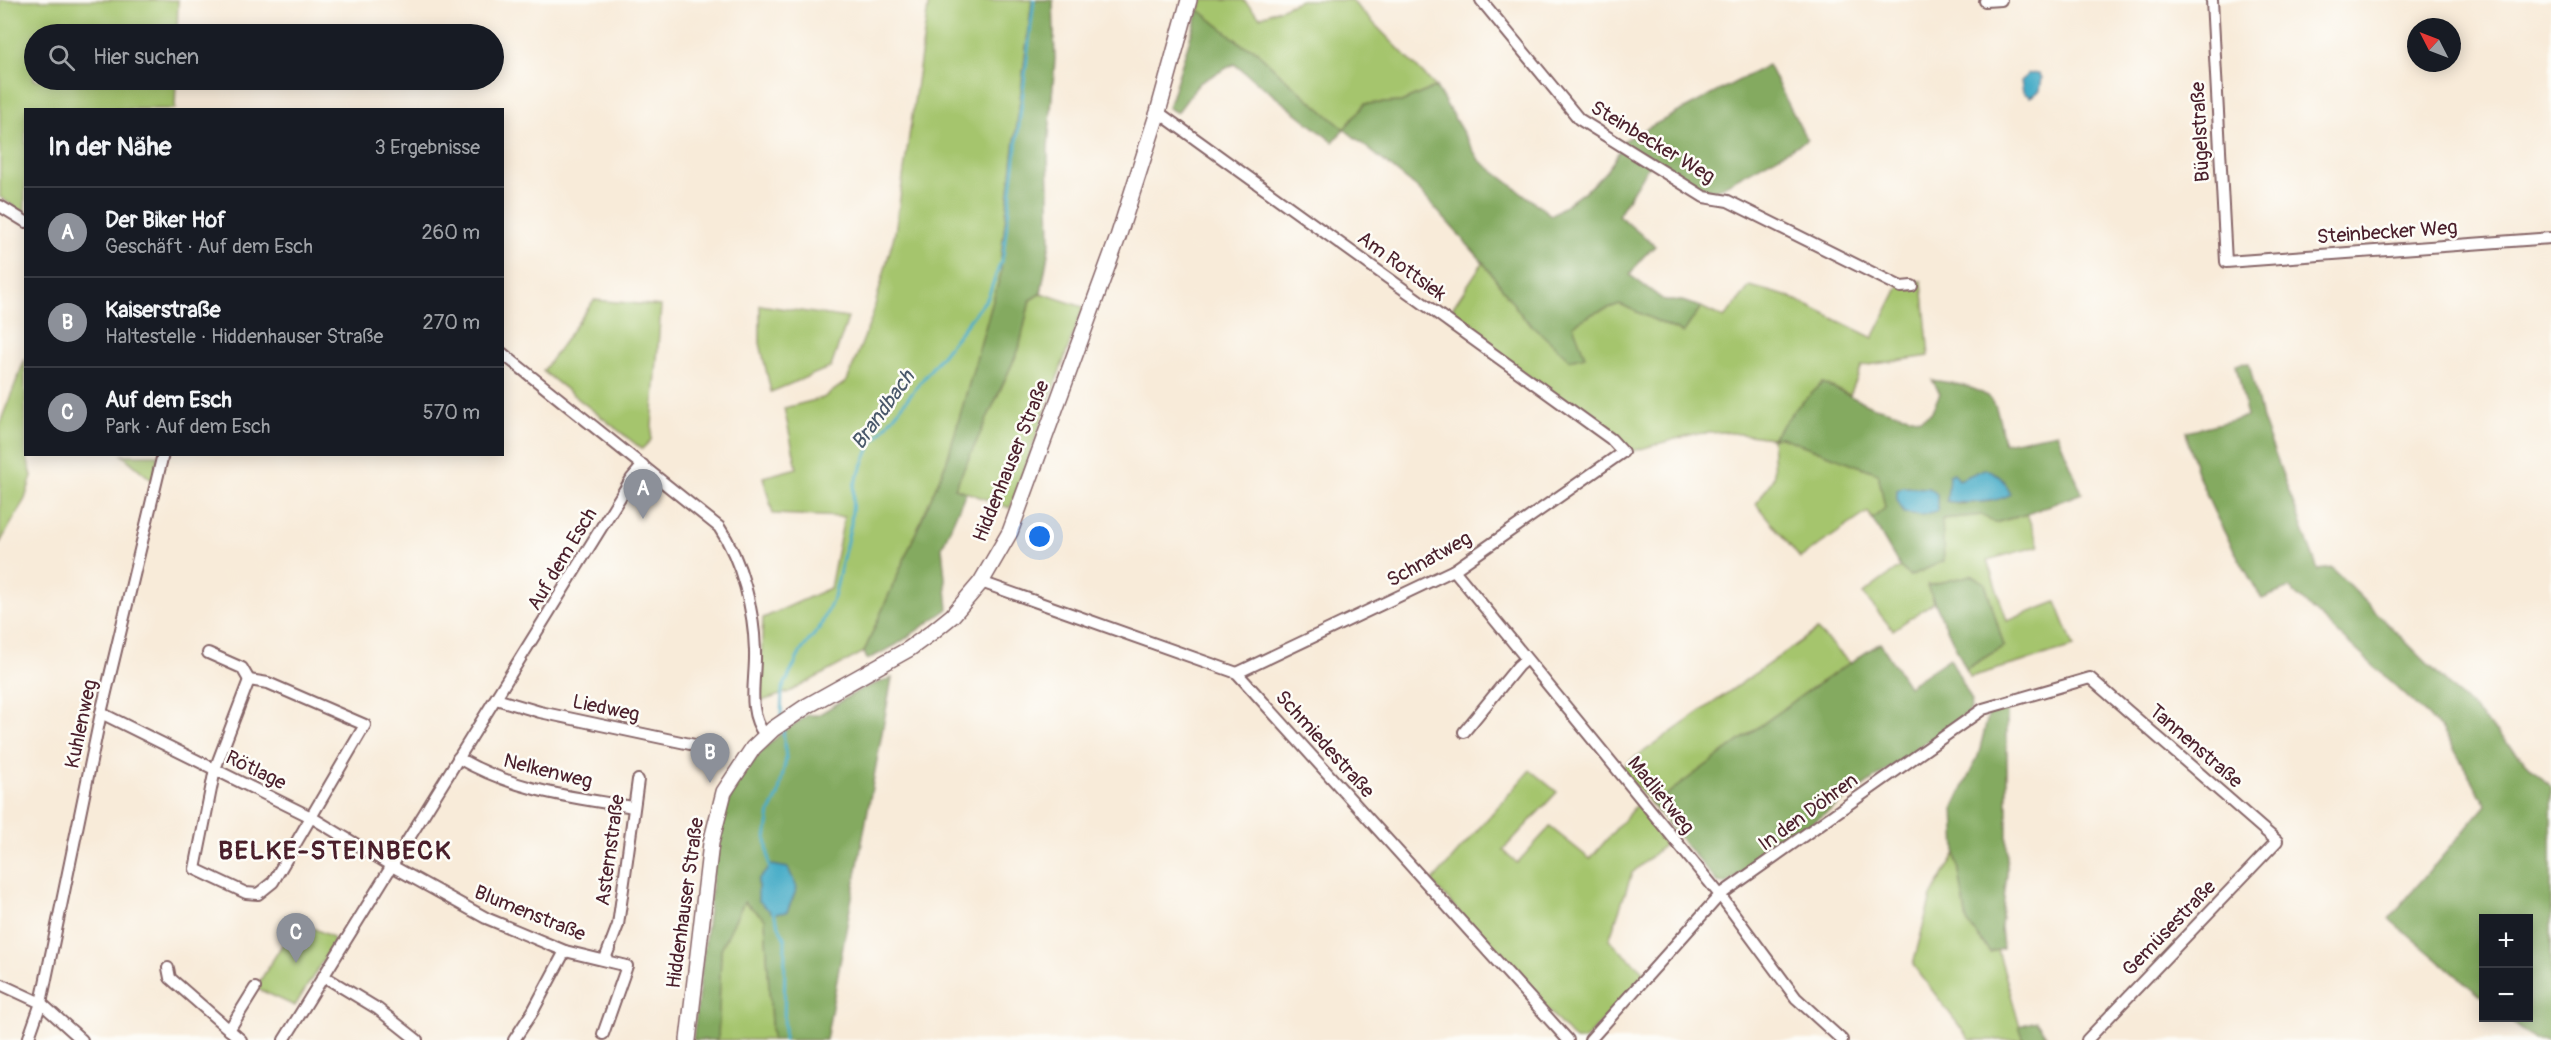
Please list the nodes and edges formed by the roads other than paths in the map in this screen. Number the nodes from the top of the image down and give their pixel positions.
1 (1189, 0) edge
2 (1481, 0) edge
3 (2001, 0) edge
4 (2212, 0) edge
5 (1985, 1) edge
6 (1158, 112) junction
7 (0, 206) edge
8 (24, 221) edge
9 (2551, 238) edge
10 (2226, 262) joint
11 (1912, 286) dead end
12 (504, 354) edge
13 (1623, 452) joint
14 (164, 456) edge
15 (643, 465) junction
16 (1454, 570) junction
17 (981, 582) junction
18 (208, 653) dead end
19 (1526, 659) junction
20 (1237, 673) junction
21 (2090, 678) joint
22 (249, 680) junction
23 (496, 699) junction
24 (101, 713) junction
25 (769, 732) junction
26 (1464, 732) dead end
27 (709, 748) dead end
28 (458, 759) junction
29 (215, 769) junction
30 (638, 780) dead end
31 (633, 807) junction
32 (311, 817) junction
33 (2277, 841) joint
34 (392, 866) junction
35 (1720, 896) junction
36 (565, 951) junction
37 (605, 959) junction
38 (168, 968) dead end
39 (325, 976) junction
40 (0, 984) edge
41 (255, 988) dead end
42 (41, 1003) junction
43 (229, 1030) junction
44 (603, 1034) dead end
45 (28, 1040) edge
46 (82, 1040) edge
47 (241, 1040) edge
48 (284, 1040) edge
49 (417, 1040) edge
50 (514, 1040) edge
51 (688, 1040) edge
52 (1568, 1040) edge
53 (1590, 1040) edge
54 (1842, 1040) edge
55 (2087, 1040) edge

1 - 6 main road, Hiddenhauser Straße
2 - 11 street, Steinbecker Weg
3 - 5 street
4 - 10 street, Bügelstraße
6 - 13 street, Am Rottsiek
6 - 17 main road, Hiddenhauser Straße
7 - 8 street
9 - 10 street, Steinbecker Weg
12 - 15 street
13 - 16 street, Schnatweg
14 - 24 street, Kuhlenweg
15 - 23 street, Auf dem Esch
15 - 25 street
16 - 19 street, Madlietweg
16 - 20 street, Schnatweg
17 - 20 street, Schmiedestraße
17 - 25 main road, Hiddenhauser Straße
18 - 22 street
19 - 26 street
19 - 35 street, Madlietweg
20 - 52 street, Schmiedestraße
21 - 33 street, Tannenstraße
21 - 35 street, In den Döhren
22 - 29 street
22 - 32 street
23 - 27 street, Liedweg
23 - 28 street, Auf dem Esch
24 - 29 street, Rötlage
24 - 42 street, Kuhlenweg
25 - 51 main road, Hiddenhauser Straße
28 - 31 street, Nelkenweg
28 - 34 street, Auf dem Esch
29 - 32 street, Rötlage
29 - 32 street
30 - 31 street, Asternstraße
31 - 37 street, Asternstraße
32 - 34 street, Rötlage
33 - 55 street, Gemüsestraße
34 - 36 street, Blumenstraße
34 - 39 street, Auf dem Esch
35 - 53 street, In den Döhren
35 - 54 street, Madlietweg
36 - 37 street, Blumenstraße
36 - 50 street
37 - 44 street, Blumenstraße
38 - 43 street
39 - 48 street, Auf dem Esch
39 - 49 street
40 - 42 street
41 - 43 street
42 - 45 street, Kuhlenweg
42 - 46 street
43 - 47 street

